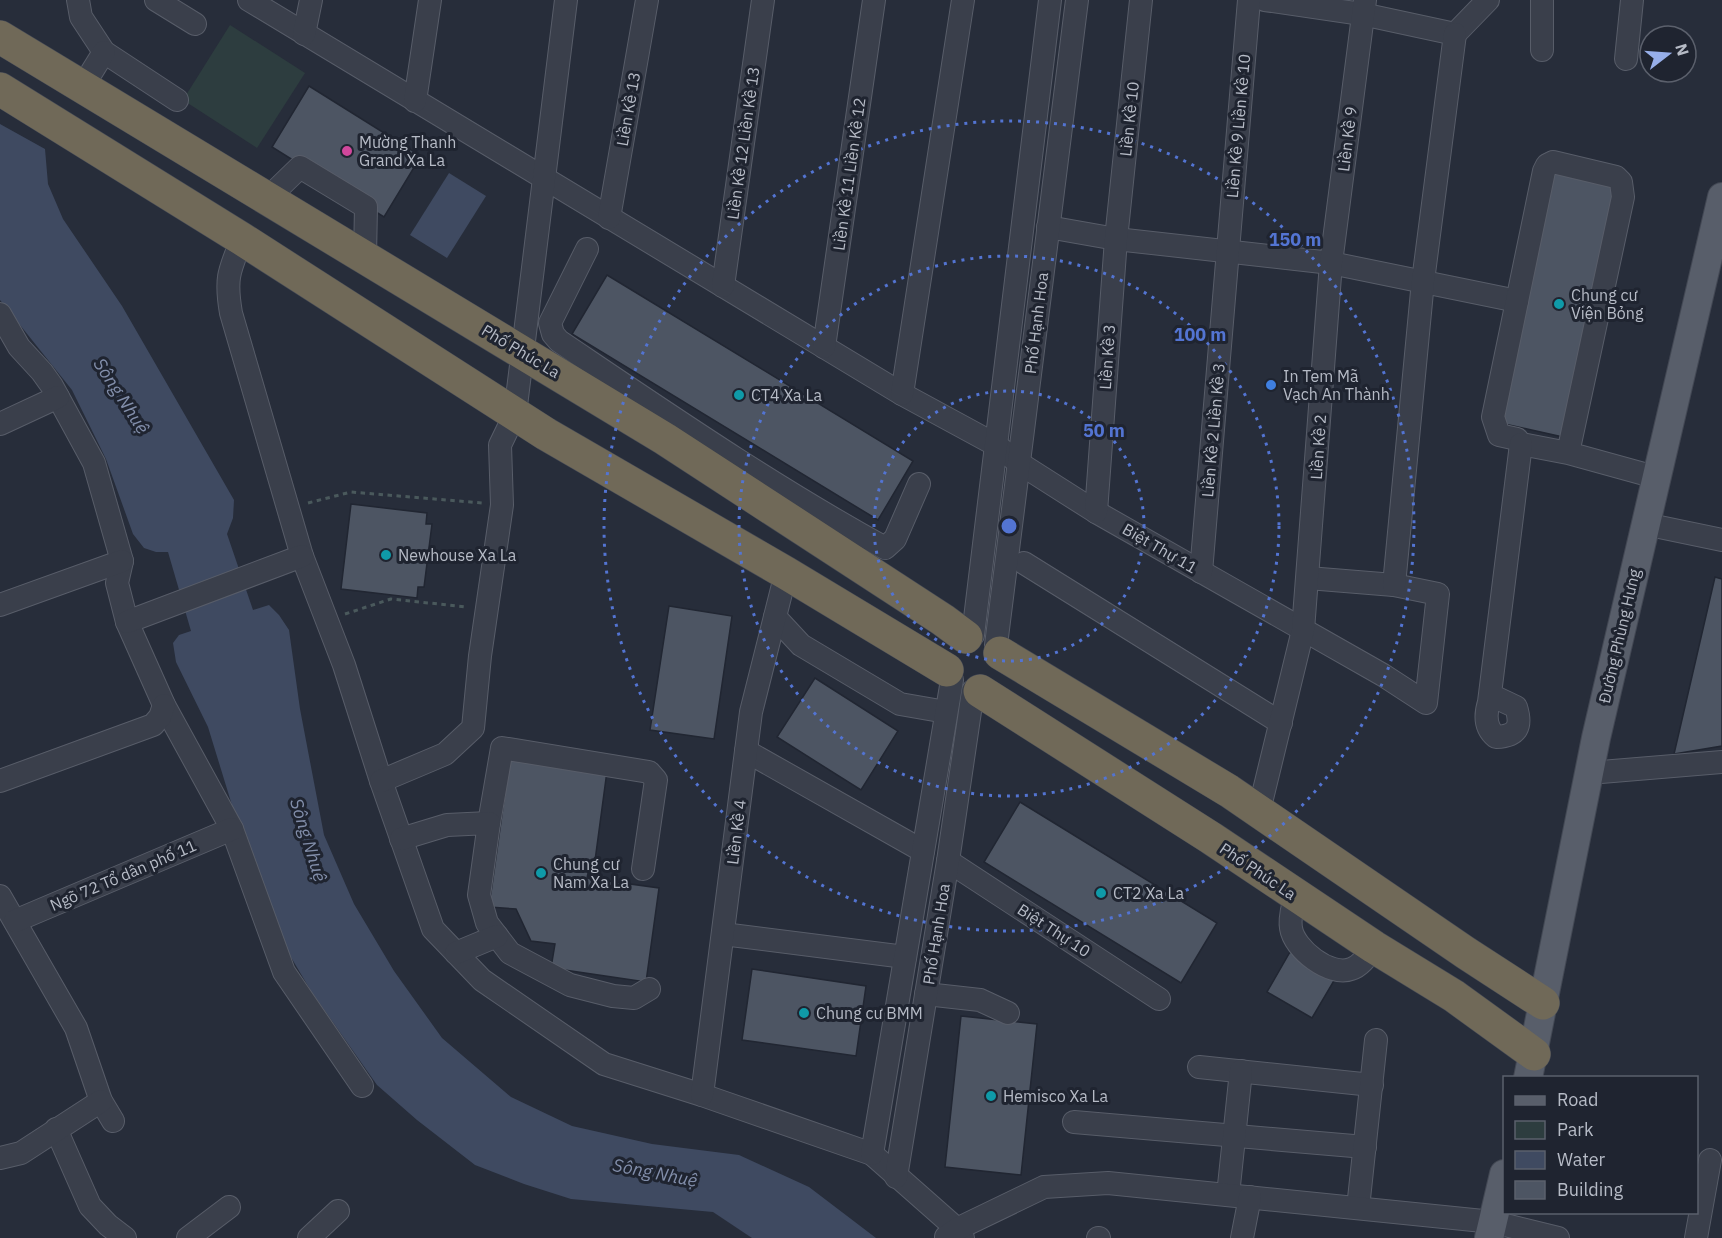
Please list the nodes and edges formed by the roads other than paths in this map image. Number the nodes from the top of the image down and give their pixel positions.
1 (78, 0) edge
2 (156, 0) edge
3 (249, 0) edge
4 (311, 0) edge
5 (430, 0) edge
6 (566, 0) edge
7 (647, 0) edge
8 (763, 0) edge
9 (874, 0) edge
10 (963, 0) edge
11 (1050, 0) edge
12 (1077, 0) edge
13 (1141, 0) edge
14 (1249, 0) edge
15 (1265, 0) edge
16 (1488, 0) edge
17 (1542, 0) edge
18 (1632, 0) edge
19 (1364, 7) edge
20 (195, 24) dead end
21 (304, 34) junction
22 (1455, 34) junction
23 (0, 37) edge
24 (1542, 50) dead end
25 (104, 52) junction
26 (1626, 58) dead end
27 (76, 82) junction
28 (0, 89) edge
29 (177, 100) dead end
30 (415, 101) junction
31 (543, 178) junction
32 (1722, 197) edge
33 (268, 198) junction
34 (609, 218) junction
35 (1048, 227) junction
36 (242, 239) junction
37 (1116, 239) junction
38 (587, 249) dead end
39 (1228, 252) junction
40 (365, 256) junction
41 (1331, 263) junction
42 (1424, 281) junction
43 (723, 286) junction
44 (1517, 301) junction
45 (0, 314) edge
46 (824, 347) junction
47 (522, 352) junction
48 (902, 394) junction
49 (58, 397) junction
50 (515, 414) junction
51 (0, 424) edge
52 (1521, 444) junction
53 (996, 445) junction
54 (706, 453) junction
55 (1568, 453) junction
56 (1018, 463) junction
57 (1655, 477) junction
58 (920, 484) dead end
59 (1096, 512) junction
60 (1645, 524) junction
61 (1722, 540) edge
62 (302, 556) junction
63 (122, 561) junction
64 (1024, 563) dead end
65 (1201, 572) junction
66 (786, 573) junction
67 (1308, 578) junction
68 (1394, 585) junction
69 (0, 605) edge
70 (775, 617) junction
71 (127, 622) junction
72 (1303, 630) junction
73 (983, 642) junction
74 (963, 683) junction
75 (1489, 702) dead end
76 (164, 705) junction
77 (946, 712) junction
78 (1281, 723) junction
79 (746, 751) junction
80 (1722, 762) edge
81 (1588, 773) junction
82 (0, 781) edge
83 (381, 781) junction
84 (1259, 811) junction
85 (489, 823) junction
86 (232, 828) junction
87 (401, 839) junction
88 (923, 851) junction
89 (948, 861) junction
90 (643, 869) dead end
91 (0, 896) edge
92 (15, 921) junction
93 (723, 934) junction
94 (497, 936) junction
95 (456, 953) junction
96 (905, 957) junction
97 (649, 989) dead end
98 (927, 994) junction
99 (1159, 999) dead end
100 (1543, 1003) junction
101 (1008, 1013) dead end
102 (1376, 1040) dead end
103 (1531, 1066) edge
104 (1199, 1067) dead end
105 (1241, 1071) junction
106 (1372, 1085) junction
107 (362, 1086) dead end
108 (702, 1095) junction
109 (101, 1101) junction
110 (113, 1121) dead end
111 (1074, 1122) dead end
112 (56, 1129) junction
113 (1234, 1136) junction
114 (1365, 1147) junction
115 (872, 1154) junction
116 (0, 1158) edge
117 (1710, 1160) dead end
118 (896, 1177) junction
119 (1503, 1178) edge
120 (1228, 1195) junction
121 (1250, 1197) junction
122 (229, 1207) dead end
123 (1358, 1208) junction
124 (338, 1211) dead end
125 (1491, 1230) edge
126 (955, 1235) edge
127 (125, 1238) edge
128 (190, 1238) edge
129 (309, 1238) edge
130 (1242, 1238) edge
131 (1558, 1238) edge
132 (1696, 1238) edge

1 - 25 street
2 - 20 street
3 - 21 street, Biệt Thự 11
4 - 21 street
5 - 30 street
6 - 31 street
7 - 34 street, Liền Kề 13
8 - 43 street, Liền Kề 12 Liền Kề 13
9 - 46 street, Liền Kề 11 Liền Kề 12
10 - 48 street
11 - 53 street, Phố Hạnh Hoa
12 - 35 street, Phố Hạnh Hoa
13 - 37 street, Liền Kề 10
14 - 39 street, Liền Kề 9 Liền Kề 10
15 - 19 street
16 - 22 street
17 - 24 street
18 - 26 street
19 - 22 street
19 - 41 street, Liền Kề 9
21 - 30 street, Biệt Thự 11
22 - 42 street
23 - 27 highway, Phố Phúc La
25 - 27 street
25 - 29 street
27 - 33 highway, Phố Phúc La
28 - 36 highway, Phố Phúc La
30 - 31 street, Biệt Thự 11
31 - 34 street, Biệt Thự 11
31 - 47 street
32 - 57 main road, Đường Phùng Hưng
33 - 40 highway, Phố Phúc La
33 - 40 street
34 - 43 street, Biệt Thự 11
35 - 37 street
35 - 56 street, Phố Hạnh Hoa
36 - 50 highway, Phố Phúc La
36 - 62 street
37 - 39 street
37 - 59 street, Liền Kề 3
38 - 54 street
39 - 41 street
39 - 65 street, Liền Kề 2 Liền Kề 3
40 - 47 highway, Phố Phúc La
41 - 42 street
41 - 67 street, Liền Kề 2
42 - 44 street
42 - 68 street
43 - 46 street, Biệt Thự 11
44 - 52 street
44 - 55 street
45 - 49 street
46 - 48 street, Biệt Thự 11
47 - 50 street
47 - 54 highway, Phố Phúc La
48 - 53 street, Biệt Thự 11
49 - 51 street
49 - 63 street
50 - 66 highway, Phố Phúc La
50 - 83 street
52 - 55 street
52 - 75 street
53 - 56 street, Biệt Thự 11
53 - 73 street, Phố Hạnh Hoa
54 - 58 street
54 - 73 highway, Phố Phúc La
55 - 57 street
56 - 59 street, Biệt Thự 11
56 - 73 street, Phố Hạnh Hoa
57 - 60 main road, Đường Phùng Hưng
59 - 65 street, Biệt Thự 11
60 - 61 street
60 - 81 main road, Đường Phùng Hưng
62 - 71 street
62 - 83 street
63 - 69 street
63 - 71 street
64 - 78 street
65 - 72 street, Biệt Thự 11
66 - 70 street, Liền Kề 4
66 - 74 highway, Phố Phúc La
67 - 68 street
67 - 72 street, Liền Kề 2
68 - 72 street, Biệt Thự 11
70 - 77 street
70 - 79 street, Liền Kề 4
71 - 76 street
72 - 78 street, Liền Kề 2
73 - 74 highway
73 - 74 highway
73 - 84 highway, Phố Phúc La
74 - 77 street, Phố Hạnh Hoa
74 - 89 street, Phố Hạnh Hoa
74 - 103 highway, Phố Phúc La
76 - 82 street
76 - 86 street
77 - 88 street, Phố Hạnh Hoa
78 - 84 street, Liền Kề 2
79 - 88 street
79 - 93 street, Liền Kề 4
80 - 81 street
81 - 100 main road, Đường Phùng Hưng
83 - 87 street
84 - 100 highway, Phố Phúc La
85 - 87 street
85 - 90 street
85 - 94 street
86 - 92 street, Ngõ 72 Tổ dân phố 11
86 - 107 street
87 - 95 street
88 - 96 street, Phố Hạnh Hoa
89 - 98 street, Phố Hạnh Hoa
89 - 99 street, Biệt Thự 10
91 - 92 street
92 - 109 street
93 - 96 street
93 - 108 street, Liền Kề 4
94 - 95 street
94 - 97 street
95 - 108 street
96 - 115 street, Phố Hạnh Hoa
98 - 101 street
98 - 118 street, Phố Hạnh Hoa
100 - 103 main road, Đường Phùng Hưng
102 - 106 street
104 - 105 street
105 - 106 street
105 - 113 street
106 - 114 street
108 - 115 street
109 - 110 street
109 - 112 street
111 - 113 street
112 - 116 street
112 - 127 street
113 - 114 street
113 - 120 street
114 - 123 street
115 - 118 street
117 - 132 street
118 - 126 street
119 - 125 main road
120 - 121 street
120 - 126 street
121 - 123 street
121 - 130 street
122 - 128 street
123 - 125 street
124 - 129 street
125 - 131 street

